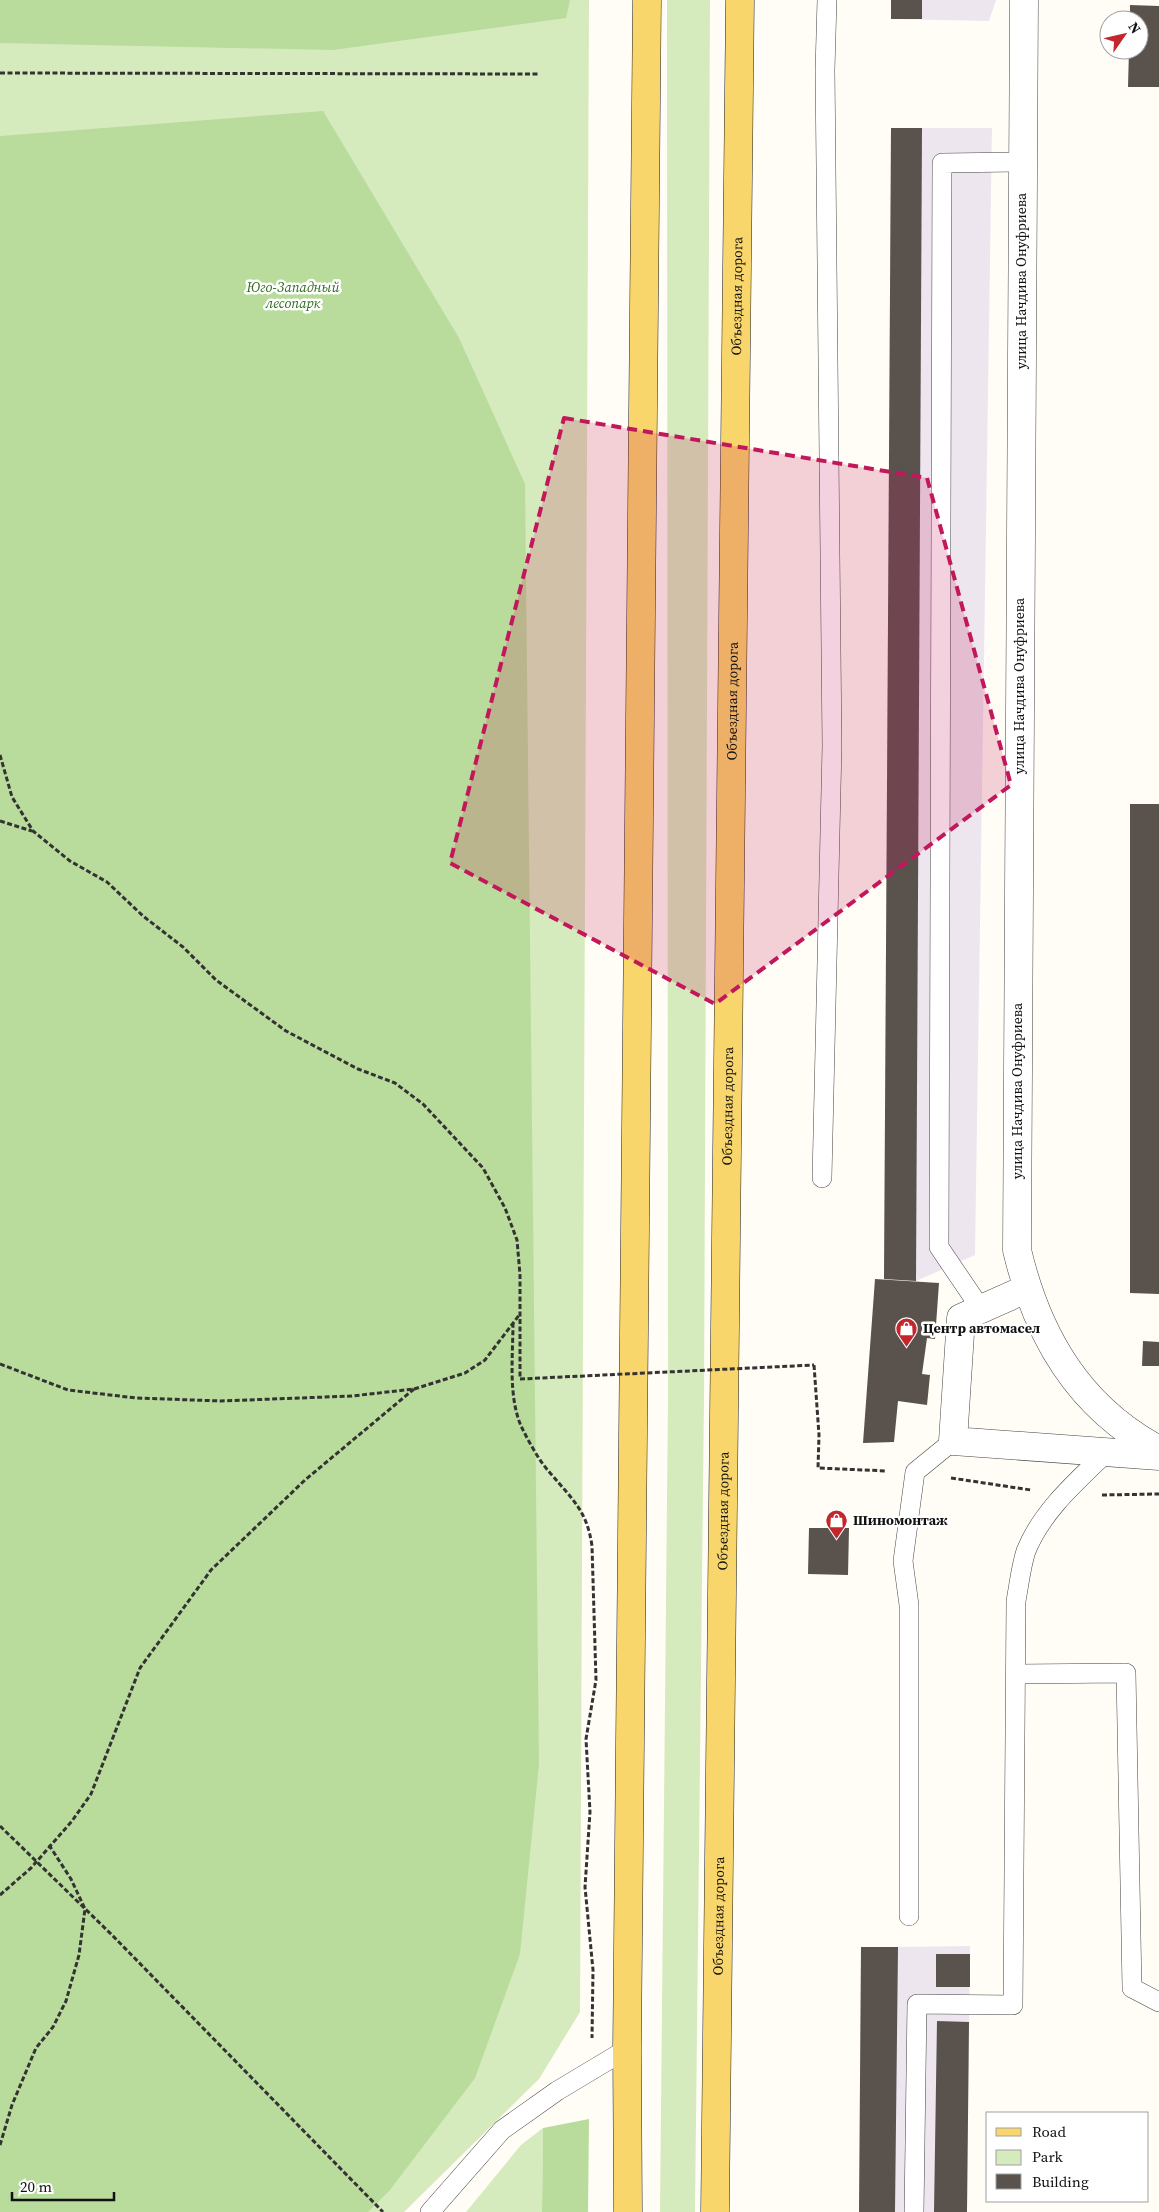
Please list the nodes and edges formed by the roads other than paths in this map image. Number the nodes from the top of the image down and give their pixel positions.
1 (647, 0) edge
2 (740, 0) edge
3 (827, 0) edge
4 (1024, 0) edge
5 (1022, 162) junction
6 (822, 1178) dead end
7 (1026, 1289) junction
8 (981, 1309) junction
9 (954, 1441) junction
10 (1159, 1450) edge
11 (1107, 1452) junction
12 (1159, 1456) edge
13 (1016, 1674) junction
14 (910, 1916) dead end
15 (1159, 2002) edge
16 (627, 2049) junction
17 (430, 2212) edge
18 (628, 2212) edge
19 (715, 2212) edge
20 (914, 2212) edge

1 - 16 main road
2 - 19 main road, Объездная дорога
3 - 6 lane
4 - 5 street, улица Начдива Онуфриева
5 - 7 street, улица Начдива Онуфриева
5 - 8 lane
7 - 8 street
7 - 10 street, улица Начдива Онуфриева
8 - 9 street
9 - 11 street
9 - 14 lane
11 - 12 street
11 - 13 lane
13 - 15 lane
13 - 20 lane
16 - 17 lane
16 - 18 main road

